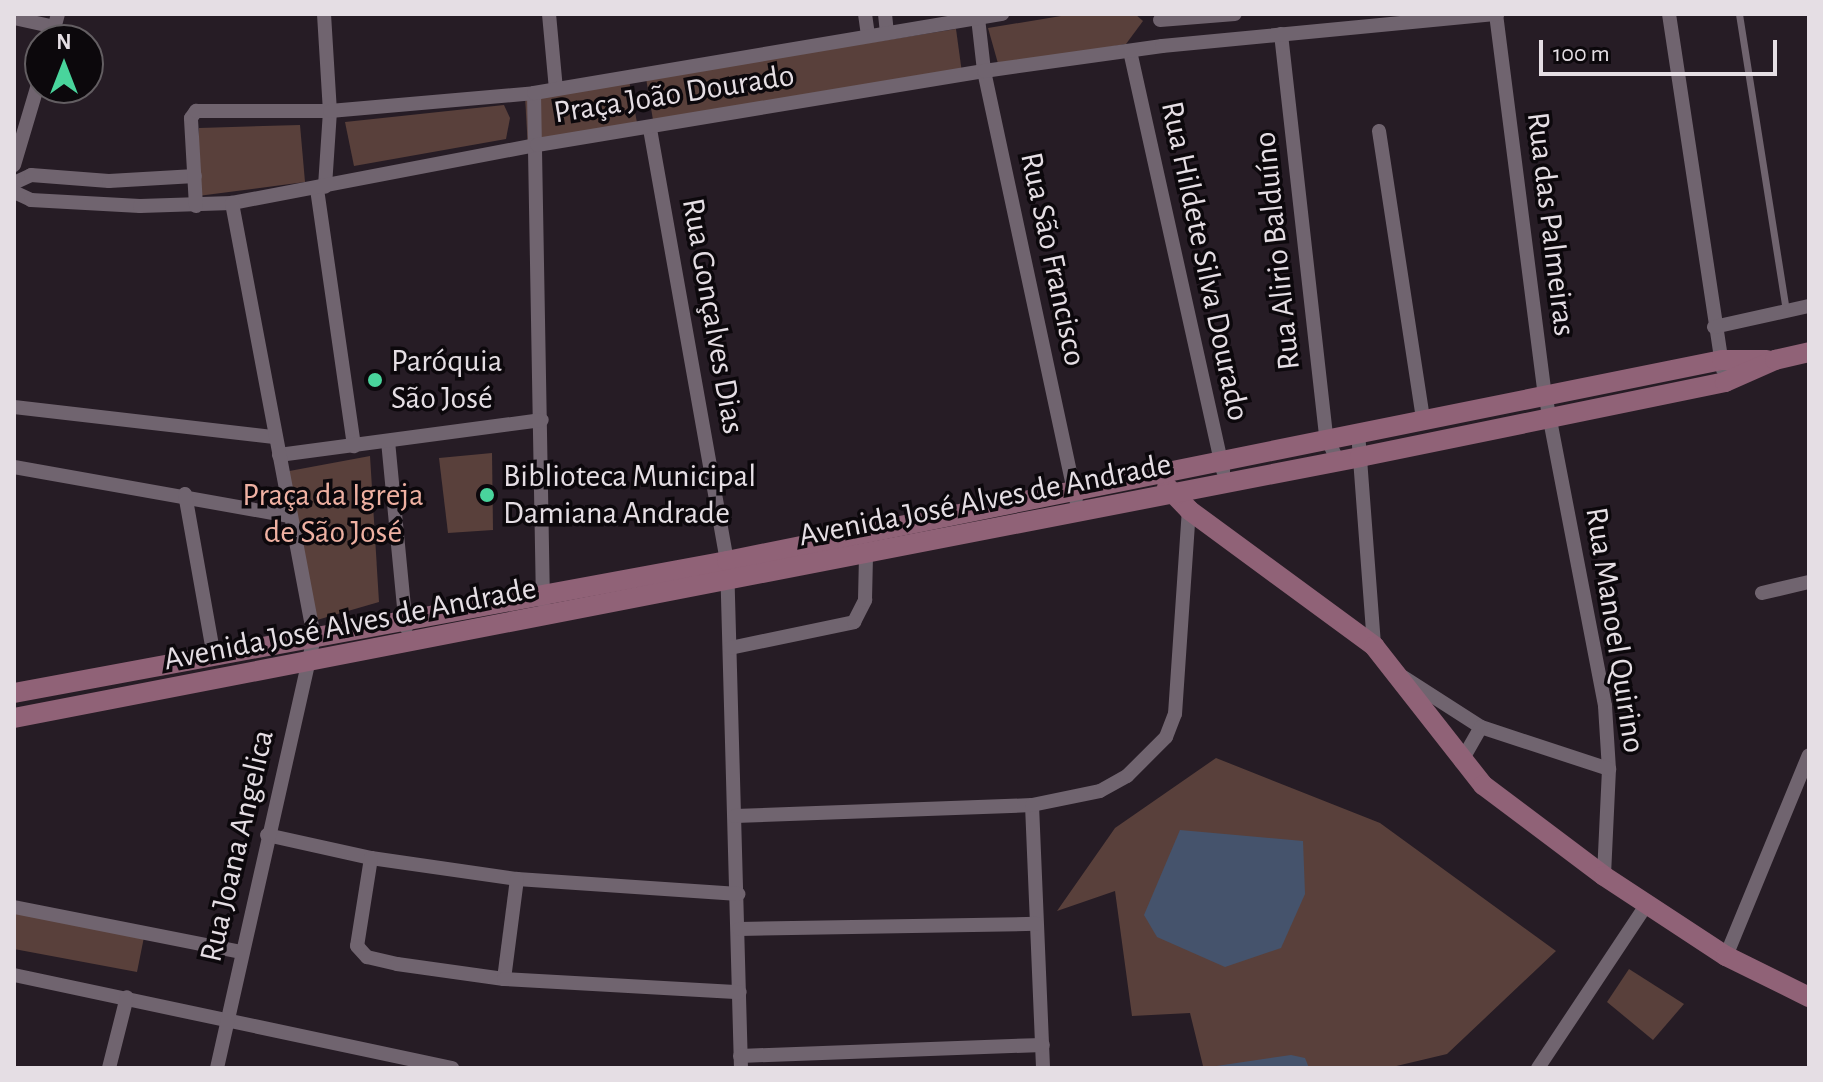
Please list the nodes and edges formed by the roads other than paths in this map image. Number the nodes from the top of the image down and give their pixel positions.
1 (324, 14) edge
2 (549, 14) edge
3 (865, 14) edge
4 (885, 14) edge
5 (1002, 14) edge
6 (1235, 14) edge
7 (1496, 14) edge
8 (1669, 14) edge
9 (1739, 14) edge
10 (1160, 17) edge
11 (14, 18) edge
12 (978, 18) junction
13 (1345, 20) edge
14 (41, 24) edge
15 (887, 32) junction
16 (1281, 34) junction
17 (868, 36) junction
18 (1162, 46) junction
19 (1130, 51) junction
20 (984, 71) junction
21 (556, 89) junction
22 (534, 93) junction
23 (32, 104) edge
24 (330, 111) junction
25 (650, 129) junction
26 (1379, 131) dead end
27 (537, 145) junction
28 (14, 165) edge
29 (195, 176) junction
30 (142, 180) junction
31 (14, 183) edge
32 (321, 188) junction
33 (14, 192) edge
34 (232, 203) junction
35 (140, 206) junction
36 (196, 206) junction
37 (1809, 306) edge
38 (1786, 312) junction
39 (1714, 327) junction
40 (1809, 352) edge
41 (1722, 360) junction
42 (1775, 360) junction
43 (1725, 382) junction
44 (1545, 394) junction
45 (14, 407) edge
46 (1550, 417) junction
47 (1423, 419) junction
48 (542, 420) junction
49 (1358, 432) junction
50 (1326, 436) junction
51 (274, 437) junction
52 (388, 441) junction
53 (354, 446) junction
54 (279, 455) junction
55 (1360, 457) junction
56 (1220, 458) junction
57 (1337, 460) junction
58 (14, 467) edge
59 (1155, 471) junction
60 (1225, 483) junction
61 (1074, 487) junction
62 (1172, 493) junction
63 (185, 494) junction
64 (1189, 510) junction
65 (1079, 511) junction
66 (290, 516) junction
67 (866, 555) junction
68 (728, 571) junction
69 (1809, 582) edge
70 (1762, 593) dead end
71 (543, 594) junction
72 (543, 618) junction
73 (405, 620) junction
74 (314, 637) junction
75 (408, 644) junction
76 (1374, 646) junction
77 (730, 648) junction
78 (214, 657) junction
79 (310, 662) junction
80 (1392, 670) junction
81 (14, 693) edge
82 (14, 718) edge
83 (1481, 727) junction
84 (1809, 755) edge
85 (1461, 762) junction
86 (1609, 769) junction
87 (1032, 805) junction
88 (735, 816) junction
89 (267, 835) junction
90 (371, 858) junction
91 (1604, 876) junction
92 (517, 879) junction
93 (738, 894) junction
94 (1647, 904) junction
95 (14, 907) edge
96 (1036, 924) junction
97 (739, 929) junction
98 (241, 952) junction
99 (1726, 956) junction
100 (14, 975) edge
101 (504, 979) junction
102 (740, 992) junction
103 (127, 997) junction
104 (1809, 997) edge
105 (227, 1020) junction
106 (1043, 1045) junction
107 (740, 1062) edge
108 (109, 1068) edge
109 (217, 1068) edge
110 (452, 1068) edge
111 (1043, 1068) edge
112 (1538, 1068) edge

1 - 24 street
2 - 21 street
3 - 17 street
4 - 15 street
5 - 12 street, Praça João Dourado
6 - 10 street
7 - 13 street, Praça João Dourado
7 - 44 street, Rua das Palmeiras
8 - 39 street
9 - 38 lane
10 - 18 street
11 - 14 street
12 - 15 street, Praça João Dourado
12 - 20 street, Rua São Francisco
13 - 16 street, Praça João Dourado
15 - 17 street, Praça João Dourado
16 - 18 street, Praça João Dourado
16 - 50 street, Rua Alirio Balduíno
17 - 21 street, Praça João Dourado
18 - 19 street, Praça João Dourado
19 - 20 street, Praça João Dourado
19 - 56 street, Rua Hildete Silva Dourado
20 - 25 street, Praça João Dourado
20 - 61 street, Rua São Francisco
21 - 22 street, Praça João Dourado
22 - 24 street, Praça João Dourado
22 - 27 street
23 - 28 street
24 - 29 street, Praça João Dourado
24 - 32 street
25 - 27 street, Praça João Dourado
25 - 68 street, Rua Gonçalves Dias
26 - 47 street
27 - 32 street, Praça João Dourado
27 - 48 street
29 - 30 street
29 - 36 street
30 - 31 street
30 - 35 street
32 - 34 street, Praça João Dourado
32 - 53 street
33 - 35 street, Praça João Dourado
34 - 36 street, Praça João Dourado
34 - 51 street
35 - 36 street, Praça João Dourado
37 - 38 street
38 - 39 street
39 - 41 street
40 - 42 main road, Avenida José Alves de Andrade
41 - 42 main road, Avenida José Alves de Andrade
41 - 43 street
41 - 44 main road, Avenida José Alves de Andrade
42 - 43 main road, Avenida José Alves de Andrade
43 - 46 main road, Avenida José Alves de Andrade
44 - 46 street, Rua Manoel Quirino
44 - 47 main road, Avenida José Alves de Andrade
45 - 51 street
46 - 55 main road, Avenida José Alves de Andrade
46 - 86 street, Rua Manoel Quirino
47 - 49 main road, Avenida José Alves de Andrade
48 - 52 street
48 - 71 street
49 - 50 main road, Avenida José Alves de Andrade
49 - 55 street
50 - 56 main road, Avenida José Alves de Andrade
50 - 57 street, Rua Alirio Balduíno
51 - 54 street
52 - 53 street
52 - 73 street
53 - 54 street
54 - 66 street
55 - 57 main road, Avenida José Alves de Andrade
55 - 76 street
56 - 59 main road, Avenida José Alves de Andrade
56 - 60 street, Rua Hildete Silva Dourado
57 - 60 main road, Avenida José Alves de Andrade
58 - 63 street
59 - 61 main road, Avenida José Alves de Andrade
59 - 62 main road
60 - 62 main road, Avenida José Alves de Andrade
61 - 65 street, Rua São Francisco
61 - 68 main road, Avenida José Alves de Andrade
62 - 64 main road
62 - 65 main road, Avenida José Alves de Andrade
63 - 66 street
63 - 78 street
64 - 76 main road
64 - 87 street
65 - 67 main road, Avenida José Alves de Andrade
66 - 74 street
67 - 68 main road, Avenida José Alves de Andrade
67 - 77 street
68 - 71 main road, Avenida José Alves de Andrade
68 - 72 main road, Avenida José Alves de Andrade
68 - 77 street, Rua Gonçalves Dias
69 - 70 street
71 - 72 street
71 - 73 main road, Avenida José Alves de Andrade
72 - 75 main road, Avenida José Alves de Andrade
73 - 74 main road, Avenida José Alves de Andrade
73 - 75 street
74 - 78 main road, Avenida José Alves de Andrade
74 - 79 street, Rua Joana Angelica
75 - 79 main road, Avenida José Alves de Andrade
76 - 80 main road
77 - 88 street, Rua Gonçalves Dias
78 - 81 main road, Avenida José Alves de Andrade
79 - 82 main road, Avenida José Alves de Andrade
79 - 89 street, Rua Joana Angelica
80 - 83 street
80 - 85 main road
83 - 85 street
83 - 86 street
84 - 99 street
85 - 91 main road
86 - 91 street, Rua Manoel Quirino
87 - 88 street
87 - 96 street
88 - 93 street, Rua Gonçalves Dias
89 - 90 street
89 - 98 street, Rua Joana Angelica
90 - 92 street
90 - 101 street
91 - 94 main road
92 - 93 street
92 - 101 street
93 - 97 street, Rua Gonçalves Dias
94 - 99 main road
94 - 112 street
95 - 98 street
96 - 97 street
96 - 106 street
97 - 102 street, Rua Gonçalves Dias
98 - 105 street, Rua Joana Angelica
99 - 104 main road
100 - 103 street
101 - 102 street
102 - 107 street, Rua Gonçalves Dias
103 - 105 street
103 - 108 street
105 - 109 street, Rua Joana Angelica
105 - 110 street
106 - 107 street
106 - 111 street

